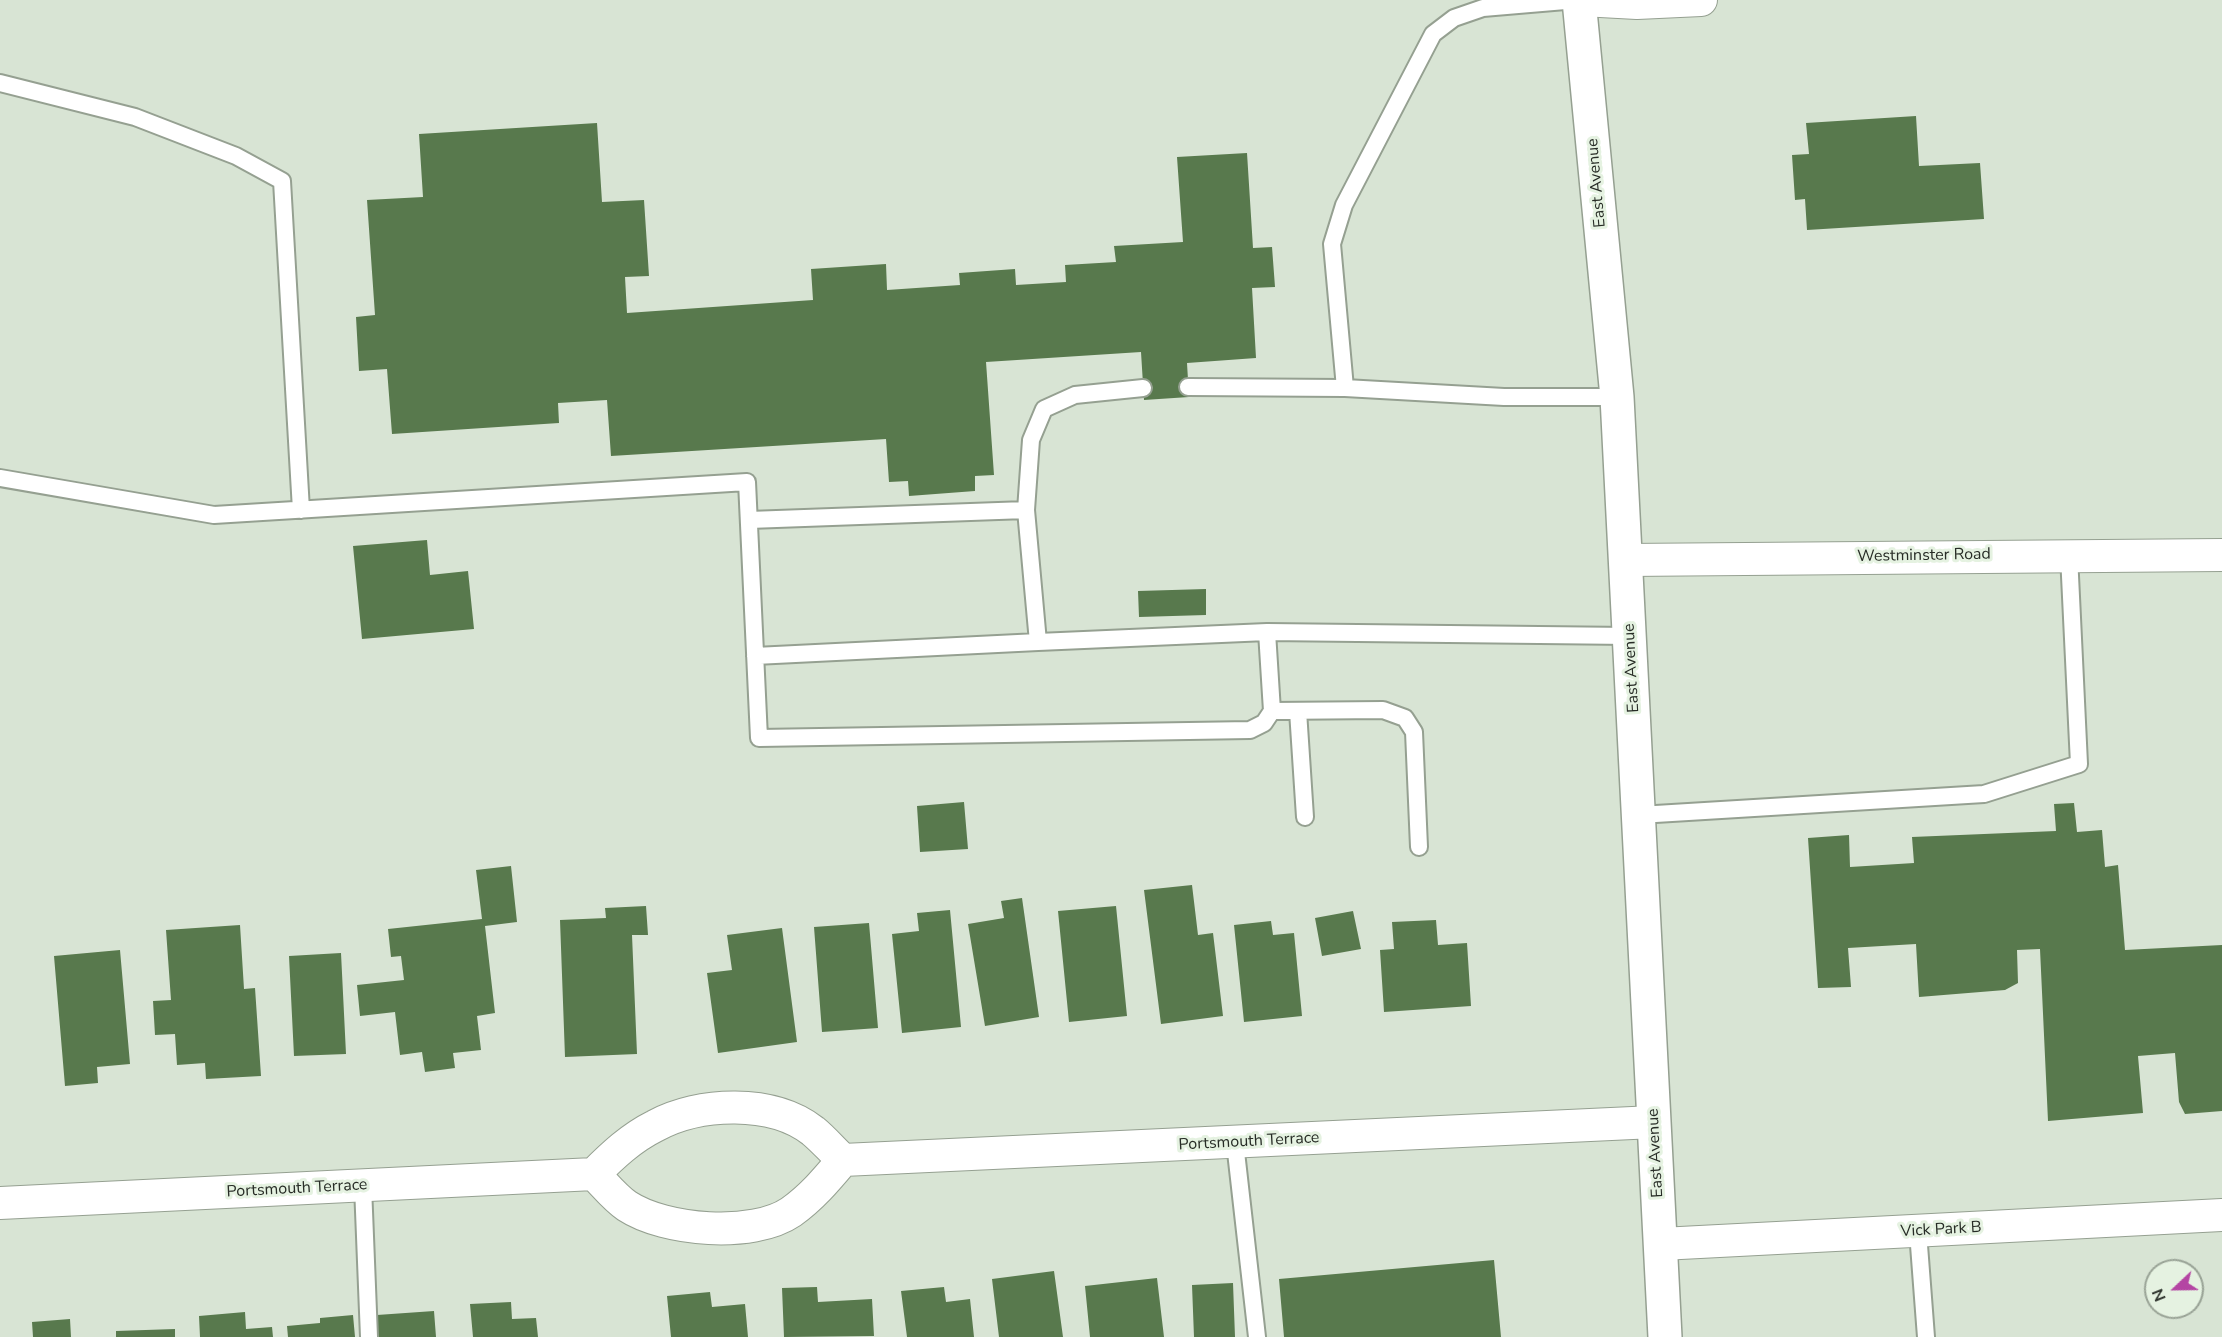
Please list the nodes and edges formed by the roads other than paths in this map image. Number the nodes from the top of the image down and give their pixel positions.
1 (1580, 0) edge
2 (1701, 0) edge
3 (0, 83) edge
4 (1188, 387) dead end
5 (1143, 388) dead end
6 (1345, 388) junction
7 (1617, 397) junction
8 (0, 478) edge
9 (301, 510) junction
10 (1026, 510) junction
11 (749, 520) junction
12 (2069, 555) junction
13 (2222, 555) edge
14 (1626, 560) junction
15 (1266, 632) junction
16 (1630, 636) junction
17 (1038, 642) junction
18 (755, 656) junction
19 (1272, 711) junction
20 (1298, 711) junction
21 (1639, 815) junction
22 (1305, 817) dead end
23 (1419, 847) dead end
24 (1654, 1122) junction
25 (1235, 1143) junction
26 (843, 1160) junction
27 (594, 1174) junction
28 (363, 1186) junction
29 (0, 1203) edge
30 (2222, 1215) edge
31 (1918, 1232) junction
32 (1661, 1244) junction
33 (369, 1337) edge
34 (1257, 1337) edge
35 (1665, 1337) edge
36 (1926, 1337) edge

1 - 2 street
1 - 6 lane
1 - 7 main road, East Avenue
3 - 9 lane
4 - 6 lane
5 - 10 lane
6 - 7 lane
7 - 14 main road, East Avenue
8 - 9 lane
9 - 11 lane
10 - 11 lane
10 - 17 lane
11 - 18 lane
12 - 13 street, Westminster Road
12 - 14 street, Westminster Road
12 - 21 lane
14 - 16 main road, East Avenue
15 - 16 lane
15 - 17 lane
15 - 19 lane
16 - 21 main road, East Avenue
17 - 18 lane
18 - 19 lane
19 - 20 lane
20 - 22 lane
20 - 23 lane
21 - 24 main road, East Avenue
24 - 25 street, Portsmouth Terrace
24 - 32 main road, East Avenue
25 - 26 street, Portsmouth Terrace
25 - 34 lane
26 - 27 street
26 - 27 street
27 - 28 street, Portsmouth Terrace
28 - 29 street, Portsmouth Terrace
28 - 33 lane
30 - 31 street, Vick Park B
31 - 32 street, Vick Park B
31 - 36 lane
32 - 35 main road, East Avenue

